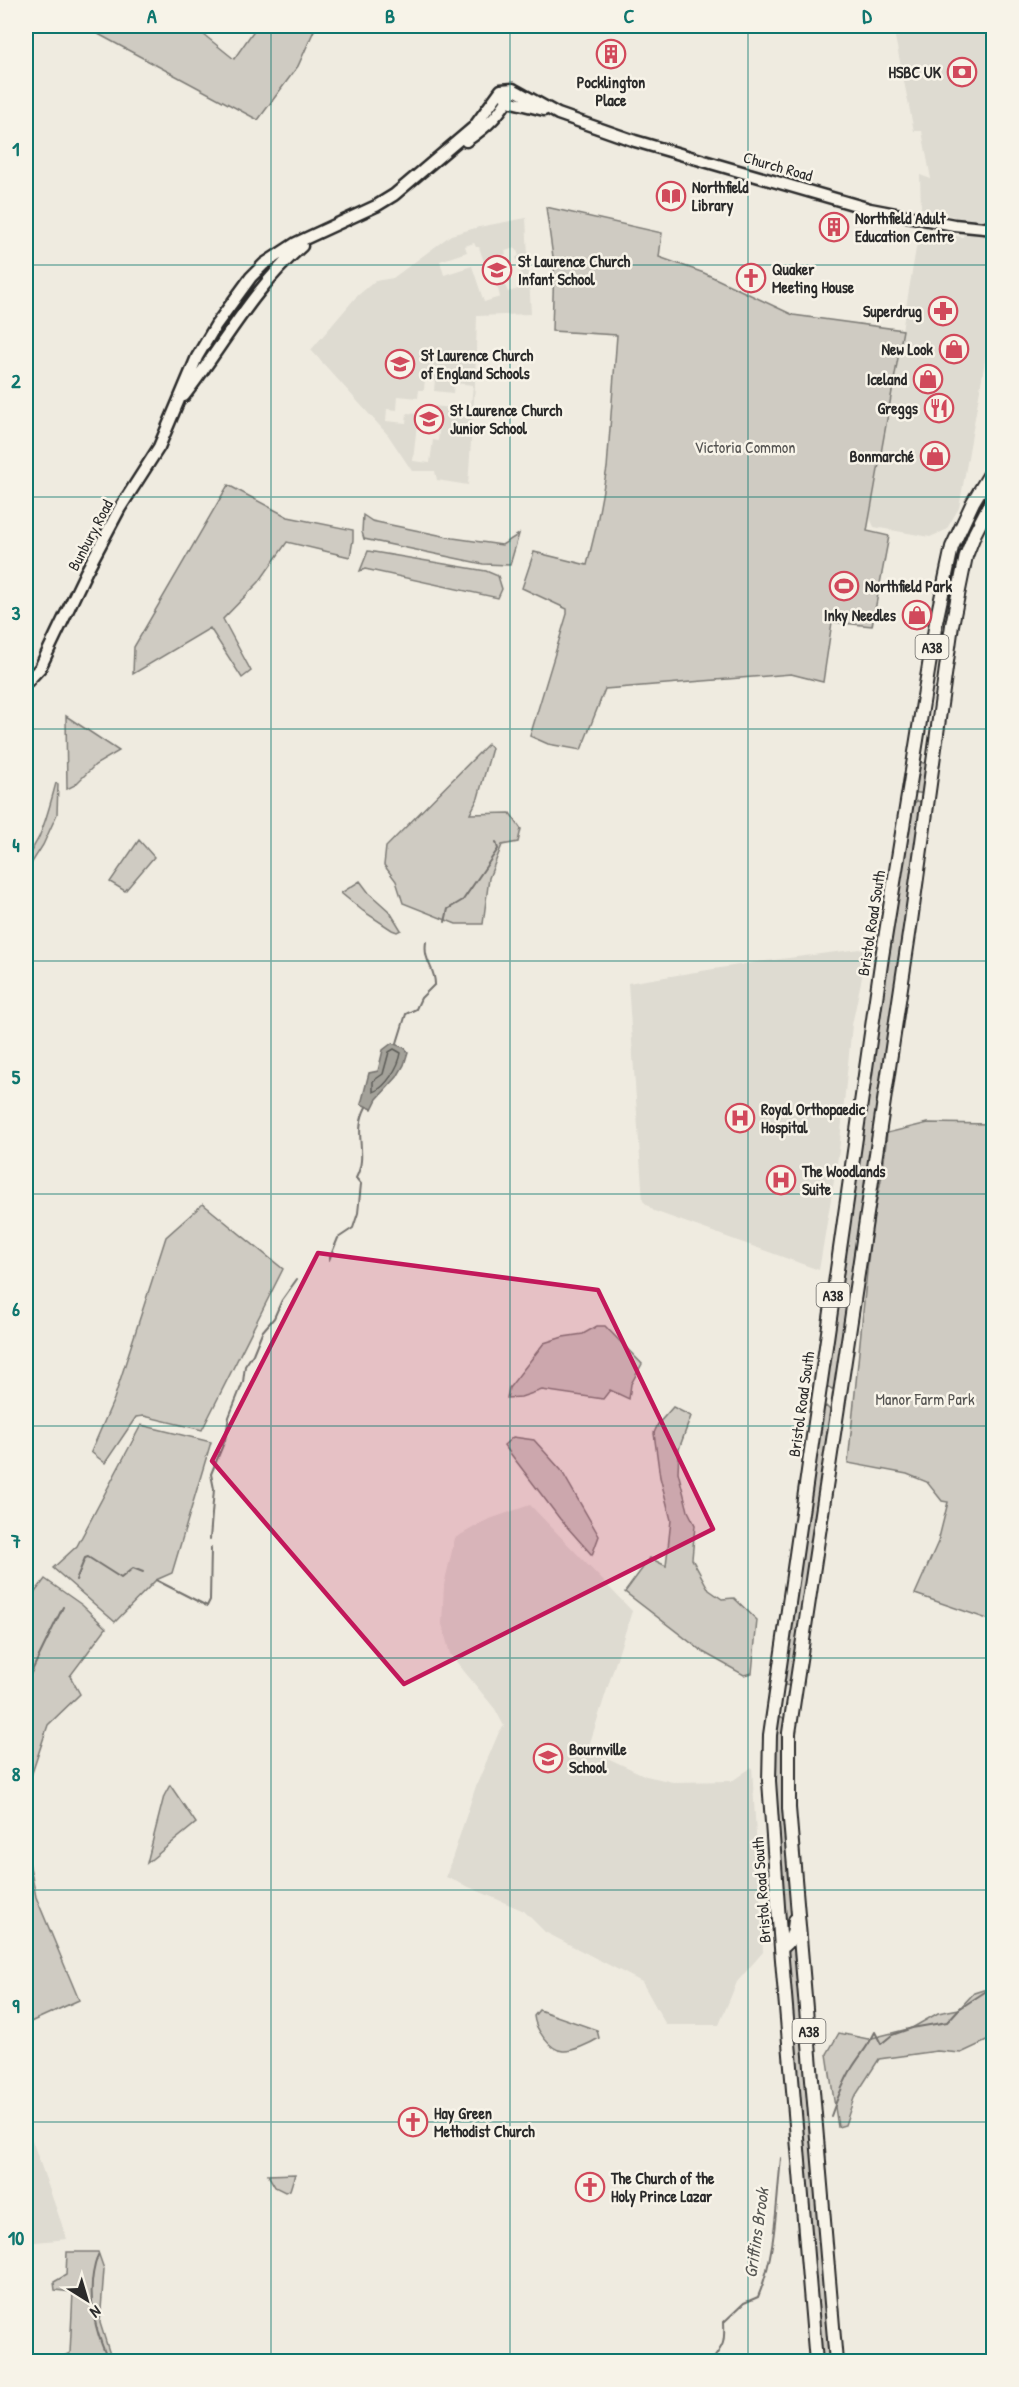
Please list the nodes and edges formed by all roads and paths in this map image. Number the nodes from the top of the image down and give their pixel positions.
1 (513, 89) junction
2 (501, 90) junction
3 (508, 101) junction
4 (558, 114) junction
5 (446, 153) junction
6 (993, 229) edge
7 (993, 467) edge
8 (993, 496) edge
9 (26, 683) edge
10 (915, 754) junction
11 (934, 758) junction
12 (928, 801) junction
13 (907, 803) junction
14 (818, 1396) junction
15 (840, 1400) junction
16 (775, 1694) junction
17 (794, 1698) junction
18 (773, 1712) junction
19 (791, 1715) junction
20 (798, 1895) junction
21 (781, 1948) junction
22 (816, 2361) edge
23 (836, 2361) edge

1 - 2 main road
1 - 3 main road
1 - 4 main road, Church Road
2 - 3 main road
2 - 5 main road
3 - 4 main road, Church Road
3 - 5 main road
4 - 6 main road, Church Road
5 - 9 main road, Bunbury Road
7 - 10 highway, Bristol Road South / A38
8 - 11 highway, A38
10 - 11 highway
10 - 13 highway, Bristol Road South / A38
11 - 12 highway, A38
12 - 13 highway
12 - 15 highway, A38
13 - 14 highway, Bristol Road South / A38
14 - 15 highway
14 - 16 highway, Bristol Road South / A38
15 - 17 highway, A38
16 - 17 highway
16 - 18 highway, Bristol Road South / A38
17 - 19 highway, A38
18 - 19 highway
18 - 21 highway, Bristol Road South / A38
19 - 20 highway, A38
20 - 21 highway
20 - 23 highway, A38
21 - 22 highway, Bristol Road South / A38

